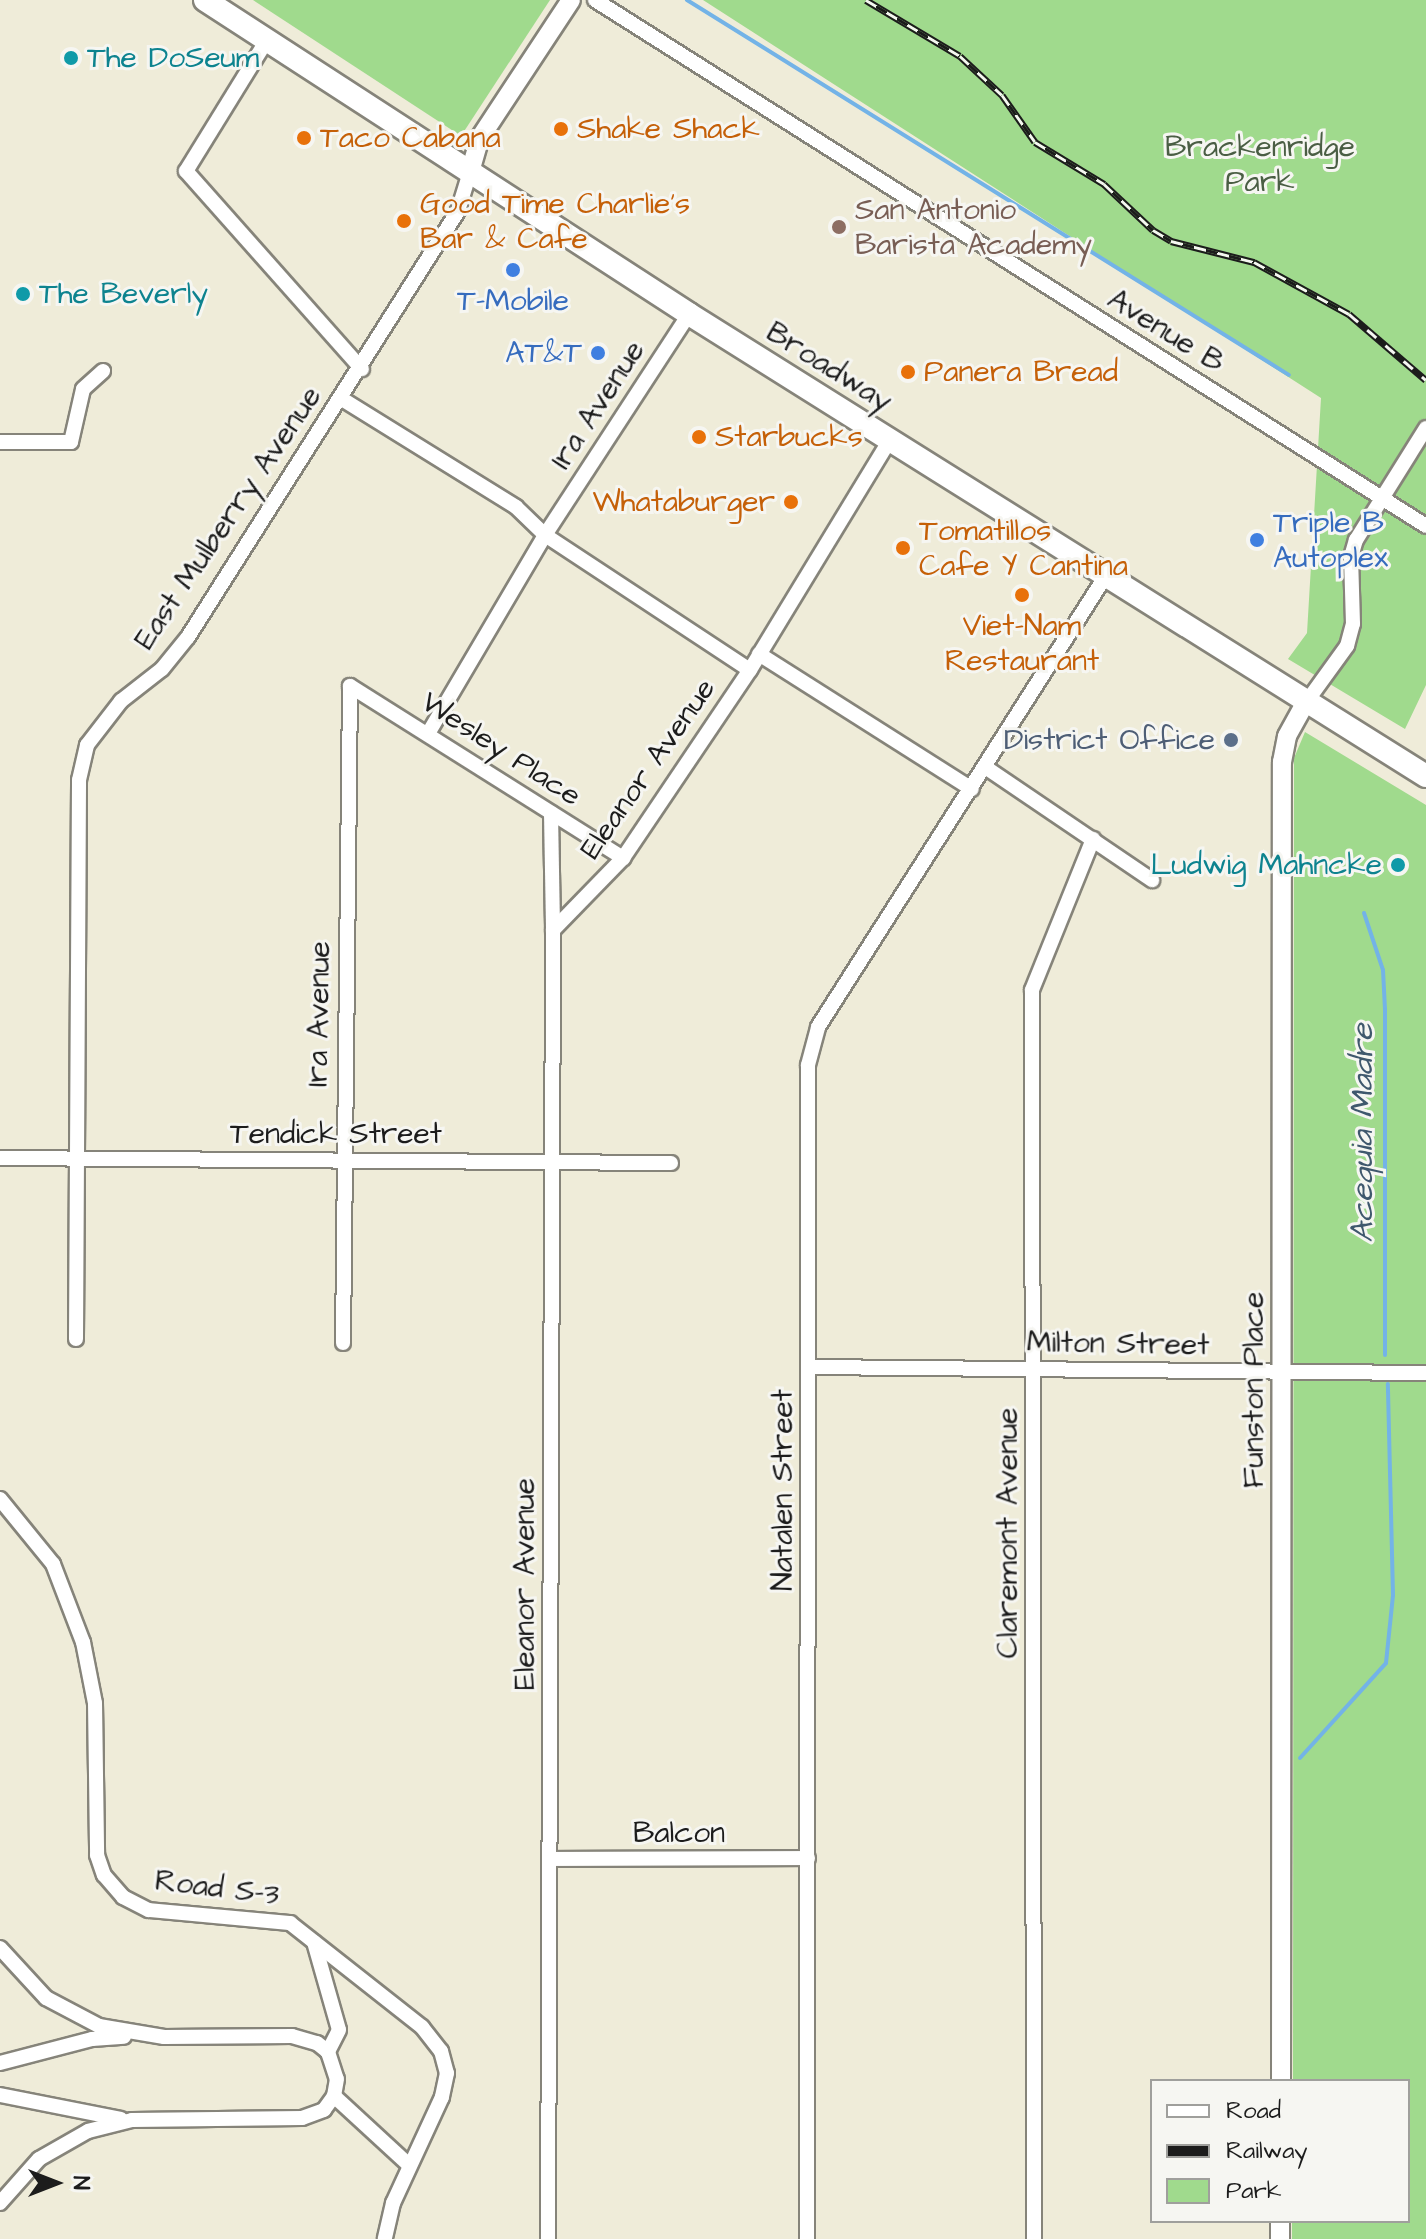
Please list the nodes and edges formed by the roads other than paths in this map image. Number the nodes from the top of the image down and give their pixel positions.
1 (205, 0) edge
2 (571, 0) edge
3 (595, 0) edge
4 (267, 40) junction
5 (470, 172) junction
6 (689, 314) junction
7 (362, 369) junction
8 (103, 371) dead end
9 (342, 399) junction
10 (1426, 428) edge
11 (890, 440) junction
12 (0, 442) edge
13 (1381, 500) junction
14 (1426, 526) edge
15 (545, 535) junction
16 (1105, 577) junction
17 (759, 654) junction
18 (750, 670) junction
19 (350, 686) joint
20 (1305, 704) junction
21 (429, 732) junction
22 (985, 767) junction
23 (1426, 776) edge
24 (972, 789) junction
25 (551, 813) junction
26 (1093, 839) junction
27 (623, 858) junction
28 (1152, 880) dead end
29 (553, 930) junction
30 (0, 1158) edge
31 (78, 1159) junction
32 (343, 1160) junction
33 (552, 1161) junction
34 (671, 1163) dead end
35 (76, 1339) dead end
36 (343, 1343) dead end
37 (809, 1367) junction
38 (1033, 1369) junction
39 (1282, 1373) junction
40 (1426, 1373) edge
41 (0, 1499) edge
42 (808, 1858) junction
43 (551, 1859) junction
44 (314, 1942) junction
45 (0, 1948) edge
46 (146, 2036) junction
47 (328, 2052) junction
48 (0, 2063) edge
49 (1281, 2079) edge
50 (0, 2095) edge
51 (334, 2096) junction
52 (132, 2120) junction
53 (409, 2165) junction
54 (0, 2203) edge
55 (385, 2239) edge
56 (548, 2239) edge
57 (807, 2239) edge
58 (1034, 2239) edge

1 - 4 main road, Broadway
2 - 5 street, East Mulberry Avenue
3 - 13 street, Avenue B
4 - 5 main road, Broadway
4 - 7 street
5 - 6 main road, Broadway
5 - 7 street, East Mulberry Avenue
6 - 11 main road, Broadway
6 - 15 street, Ira Avenue
7 - 9 street, East Mulberry Avenue
8 - 12 street
9 - 15 street
9 - 31 street, East Mulberry Avenue
10 - 13 street
11 - 16 main road, Broadway
11 - 17 street
13 - 14 street, Avenue B
13 - 20 street
15 - 18 street
15 - 21 street, Ira Avenue
16 - 20 main road, Broadway
16 - 22 street
17 - 18 street, Eleanor Avenue
17 - 24 street
18 - 27 street, Eleanor Avenue
19 - 21 street, Wesley Place
19 - 32 street, Ira Avenue
20 - 23 main road, Broadway
20 - 39 street, Funston Place
21 - 25 street, Wesley Place
22 - 24 street, Natalen Street
22 - 26 street
24 - 37 street, Natalen Street
25 - 27 street, Wesley Place
25 - 29 street, Eleanor Avenue
26 - 28 street
26 - 38 street, Claremont Avenue
27 - 29 street, Eleanor Avenue
29 - 33 street, Eleanor Avenue
30 - 31 street, Tendick Street
31 - 32 street, Tendick Street
31 - 35 street, East Mulberry Avenue
32 - 33 street, Tendick Street
32 - 36 street, Ira Avenue
33 - 34 street, Tendick Street
33 - 43 street, Eleanor Avenue
37 - 38 street, Milton Street
37 - 42 street, Natalen Street
38 - 39 street, Milton Street
38 - 58 street, Claremont Avenue
39 - 40 street, Milton Street
39 - 49 street, Funston Place
41 - 44 street, Road S-3
42 - 43 street, Balcon
42 - 57 street, Natalen Street
43 - 56 street, Eleanor Avenue
44 - 47 street
44 - 53 street, Road S-3
45 - 46 street
46 - 47 street
46 - 48 street
47 - 51 street
50 - 52 street
51 - 52 street
51 - 53 street
52 - 54 street
53 - 55 street, Road S-3

